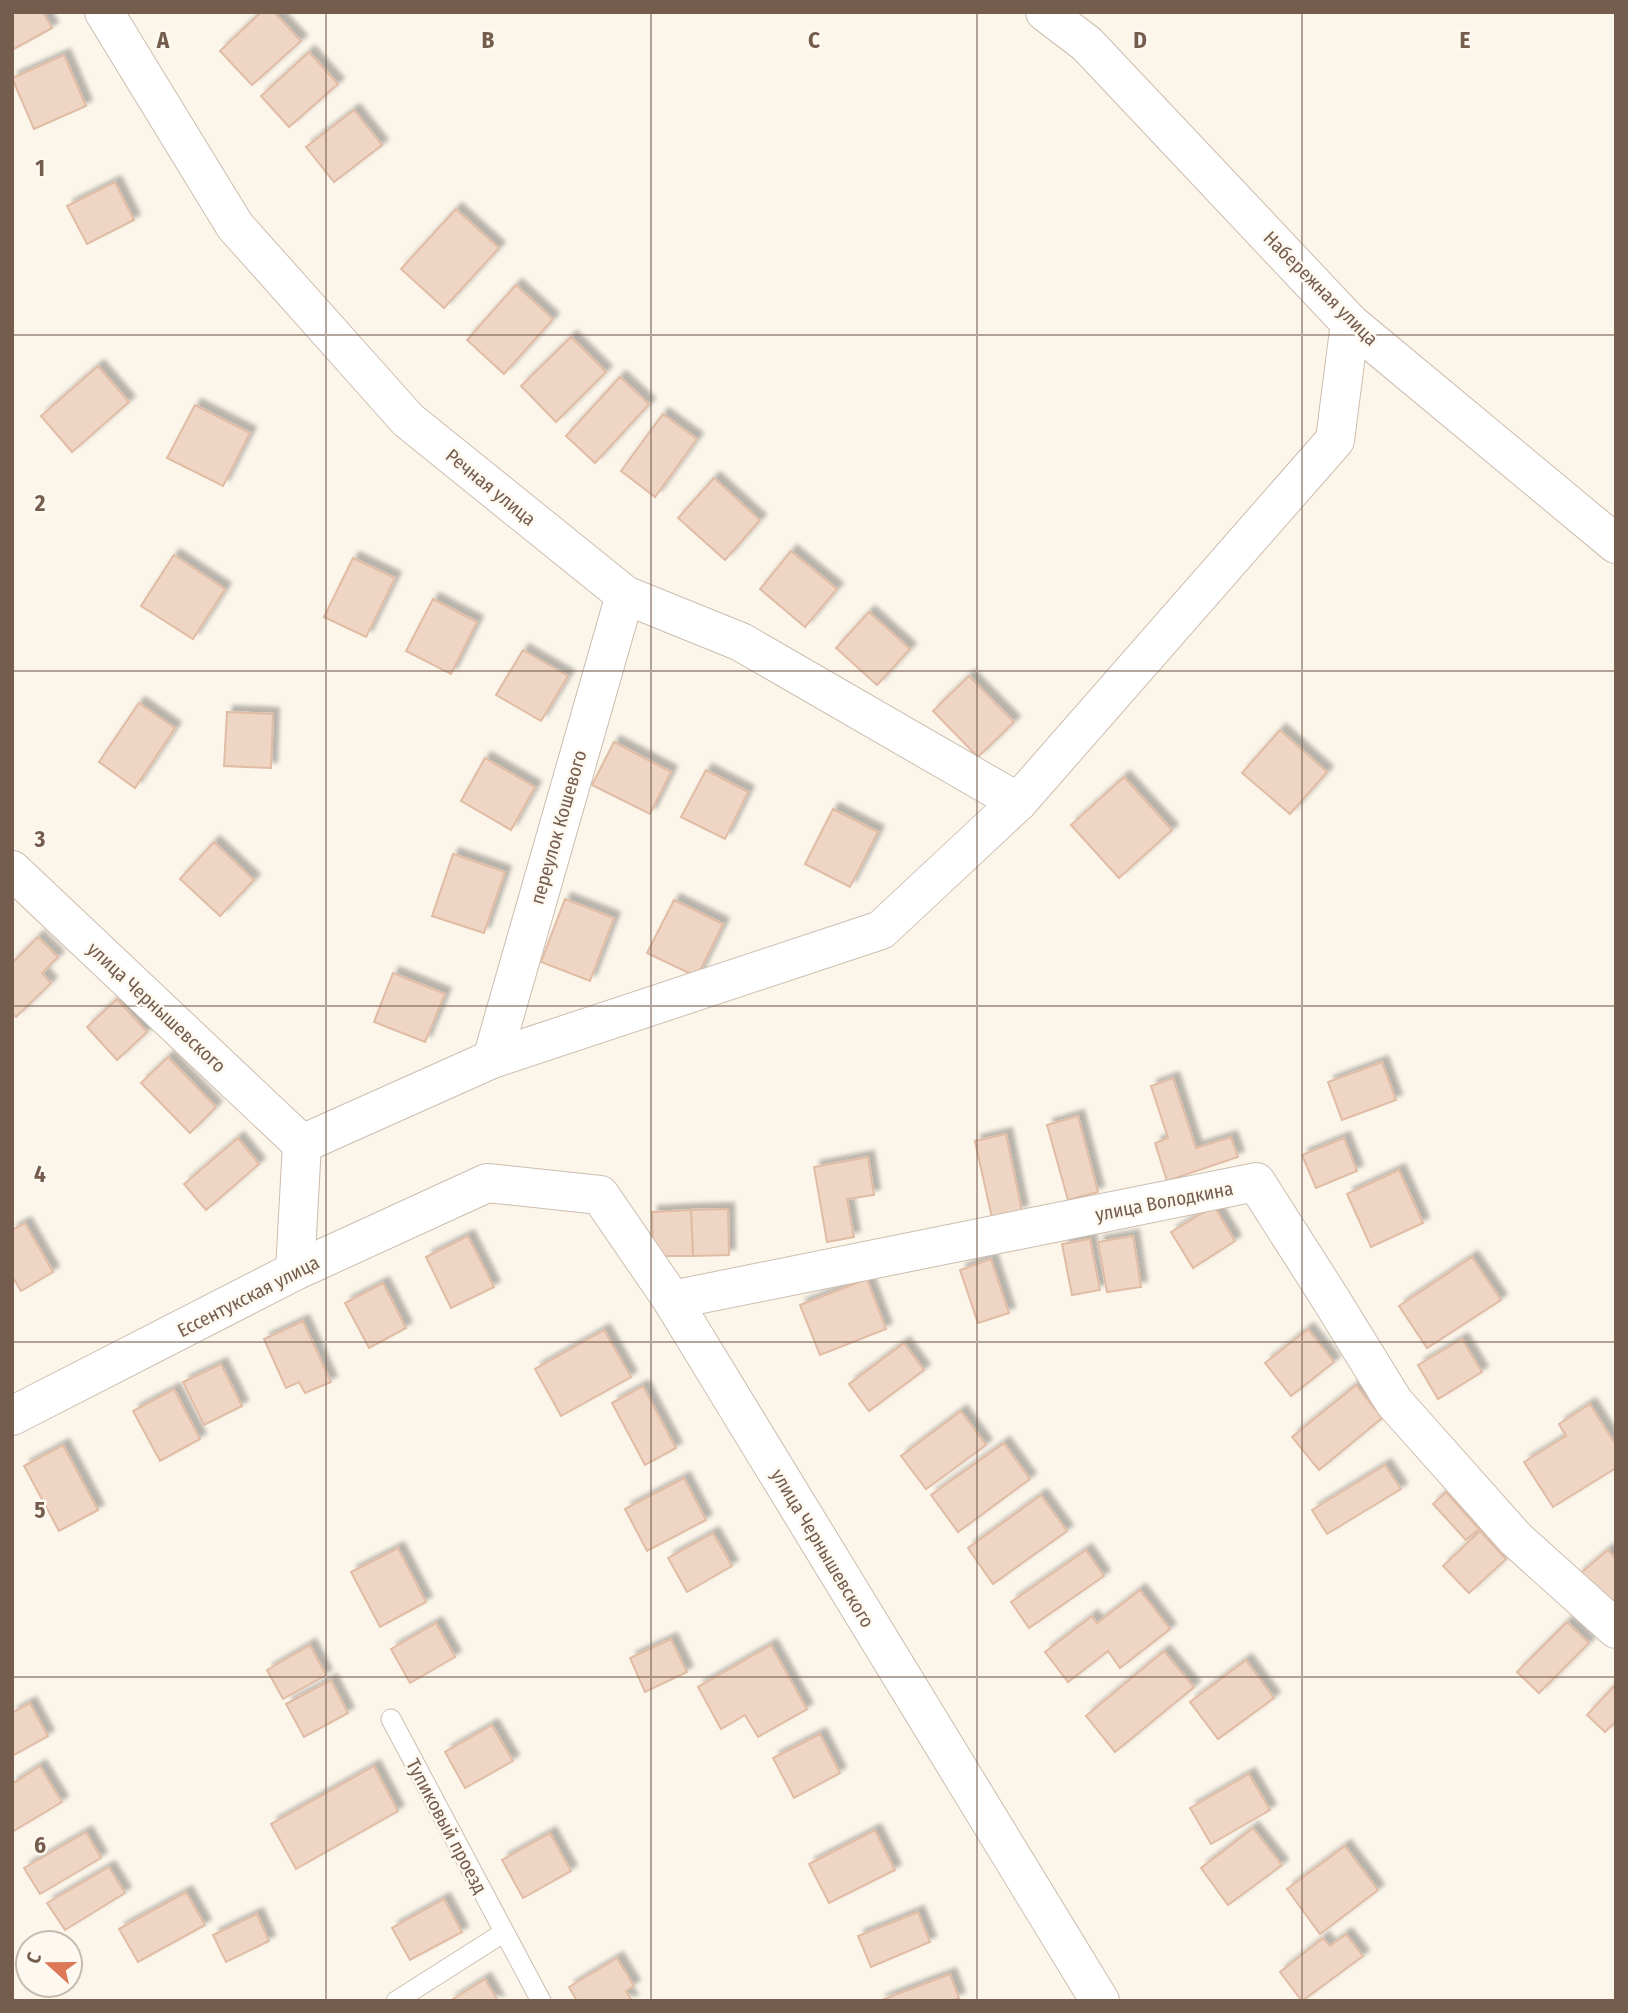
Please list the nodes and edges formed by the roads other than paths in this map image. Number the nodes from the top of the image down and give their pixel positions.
1 (104, 12) edge
2 (1045, 12) edge
3 (1350, 323) junction
4 (1616, 544) edge
5 (625, 595) junction
6 (1018, 802) junction
7 (12, 870) edge
8 (492, 1059) junction
9 (302, 1144) junction
10 (487, 1183) joint
11 (295, 1271) junction
12 (671, 1300) junction
13 (12, 1416) edge
14 (1616, 1629) edge
15 (391, 1719) dead end
16 (503, 1933) junction
17 (396, 2001) edge
18 (541, 2001) edge
19 (1100, 2001) edge

1 - 5 street, Речная улица
2 - 3 street, Набережная улица
3 - 4 street, Набережная улица
3 - 6 street
5 - 6 street, Речная улица
5 - 8 street, переулок Кошевого
6 - 8 street
7 - 9 street, улица Чернышевского
8 - 9 street
9 - 11 street
10 - 11 street, Ессентукская улица
10 - 12 street, улица Чернышевского
11 - 13 street, Ессентукская улица
12 - 14 street, улица Володкина
12 - 19 street, улица Чернышевского
15 - 16 lane, Тупиковый проезд
16 - 17 lane
16 - 18 lane, Тупиковый проезд

